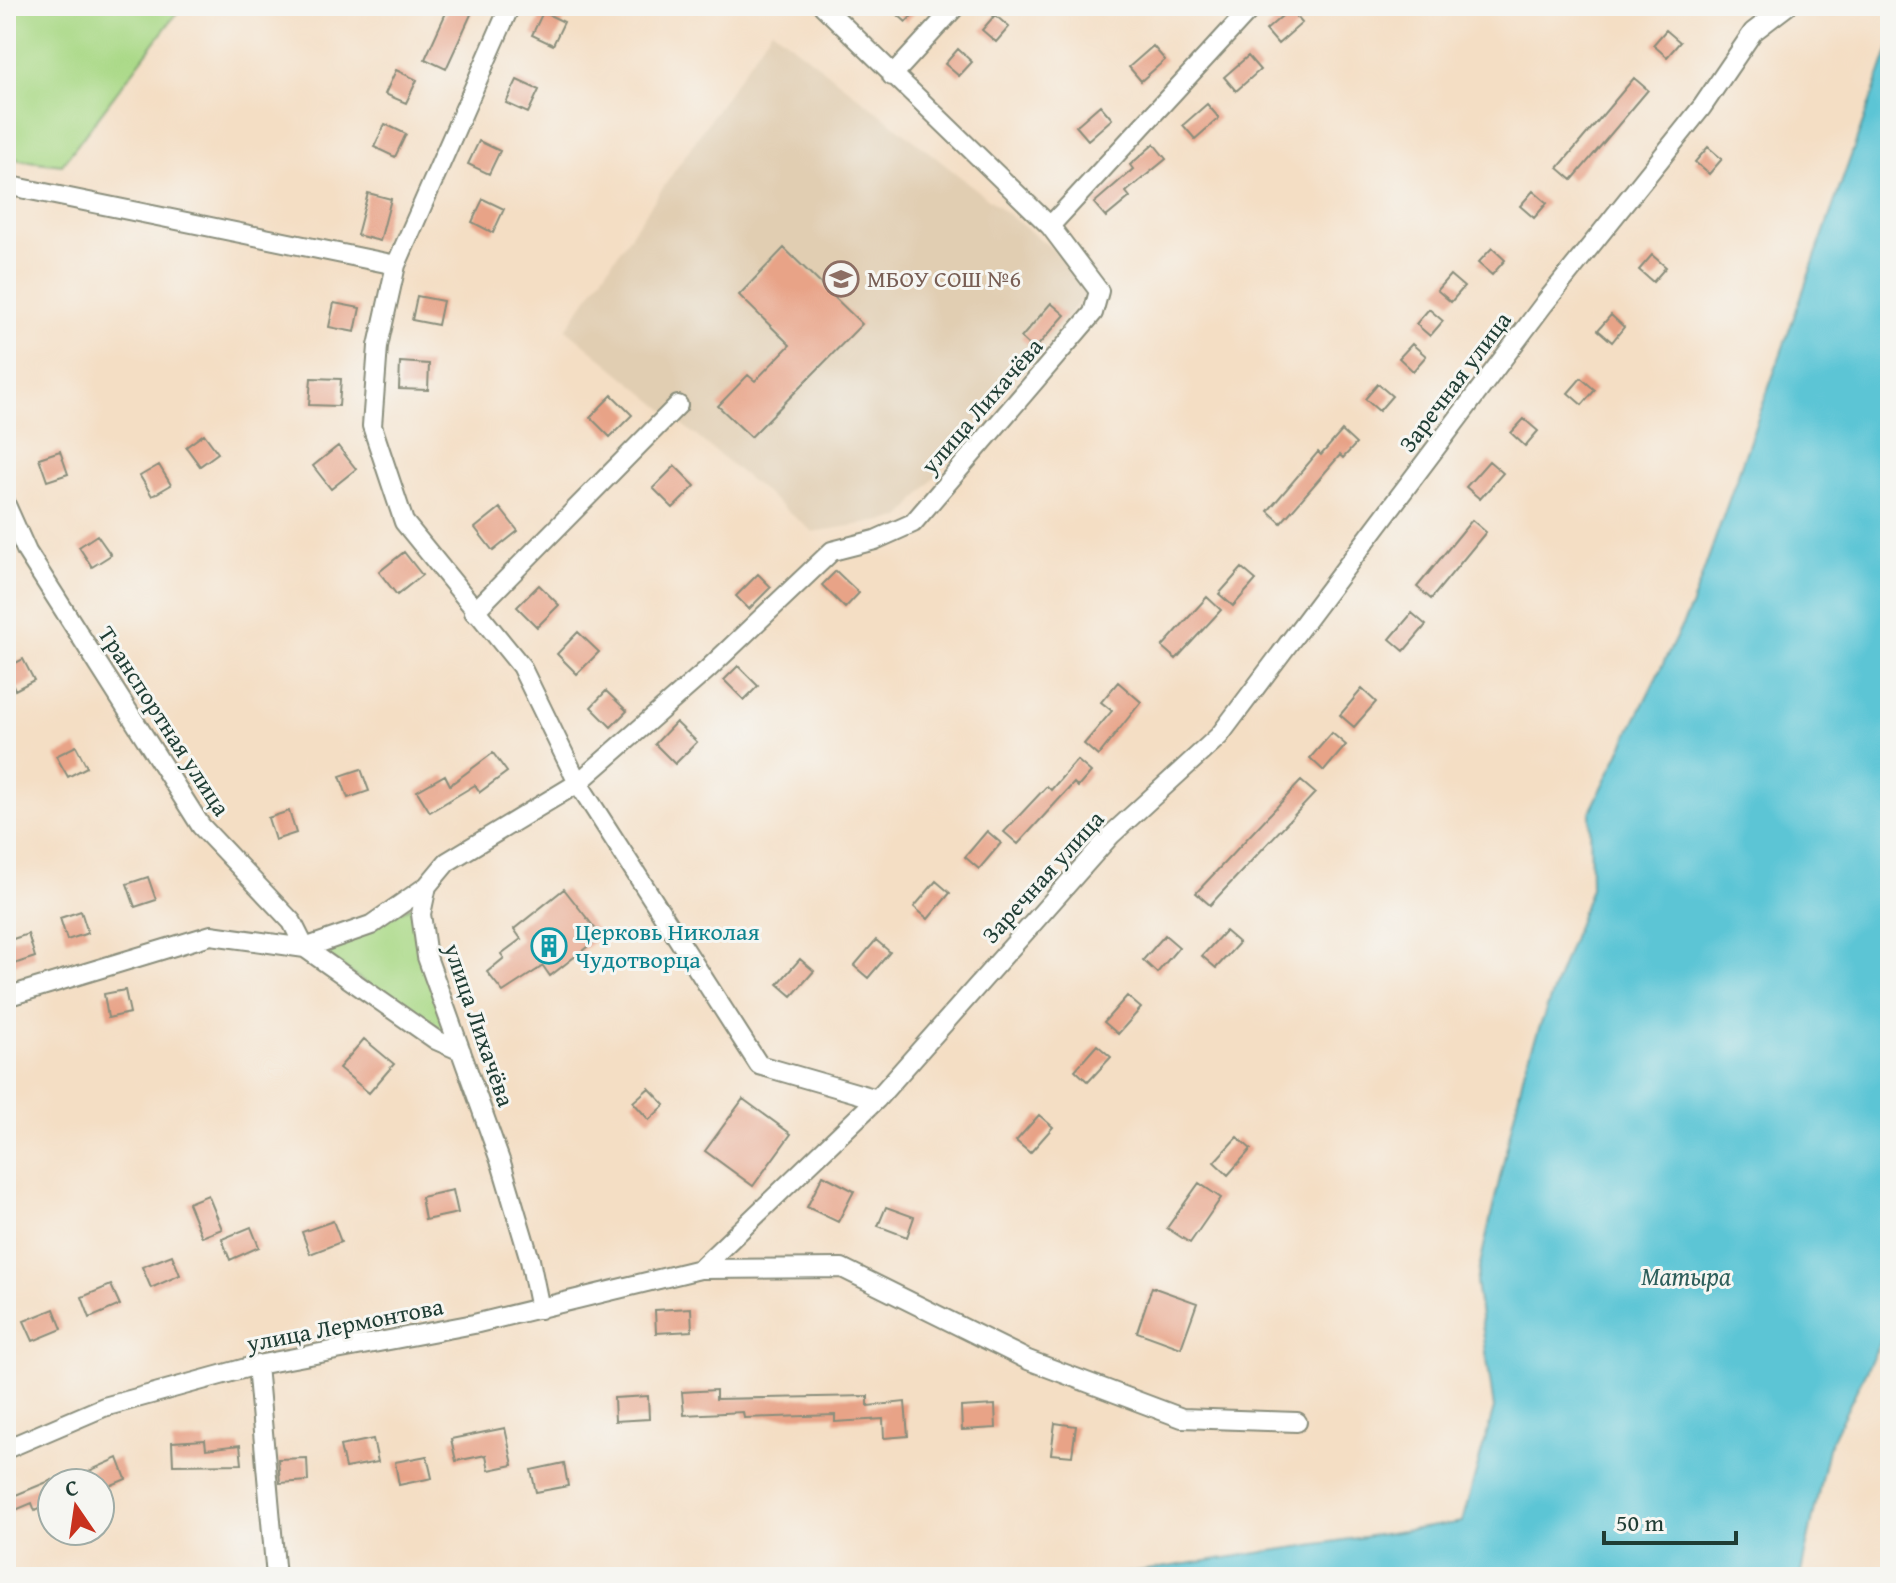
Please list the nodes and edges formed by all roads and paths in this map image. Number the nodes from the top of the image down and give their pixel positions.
1 (510, 6) edge
2 (823, 6) edge
3 (956, 6) edge
4 (1253, 6) edge
5 (1787, 6) edge
6 (892, 76) junction
7 (6, 185) edge
8 (1050, 226) junction
9 (396, 265) junction
10 (678, 405) dead end
11 (6, 505) edge
12 (474, 612) junction
13 (578, 783) junction
14 (427, 886) junction
15 (305, 948) junction
16 (6, 997) edge
17 (461, 1051) junction
18 (877, 1099) junction
19 (700, 1269) junction
20 (540, 1309) junction
21 (257, 1365) junction
22 (1297, 1422) dead end
23 (6, 1449) edge
24 (276, 1577) edge

1 - 9 street
2 - 6 street, улица Лихачёва
3 - 6 street
4 - 8 street
5 - 18 street, Заречная улица
6 - 8 street, улица Лихачёва
7 - 9 street
8 - 13 street, улица Лихачёва
9 - 12 street
10 - 12 street
11 - 15 street, Транспортная улица
12 - 13 street
13 - 14 street, улица Лихачёва
13 - 18 street
14 - 15 street, Транспортная улица
14 - 17 street, улица Лихачёва
15 - 16 street, Транспортная улица
15 - 17 street, Транспортная улица
17 - 20 street, улица Лихачёва
18 - 19 street, Заречная улица
19 - 20 street, улица Лермонтова
19 - 22 street
20 - 21 street, улица Лермонтова
21 - 23 street, улица Лермонтова
21 - 24 street

